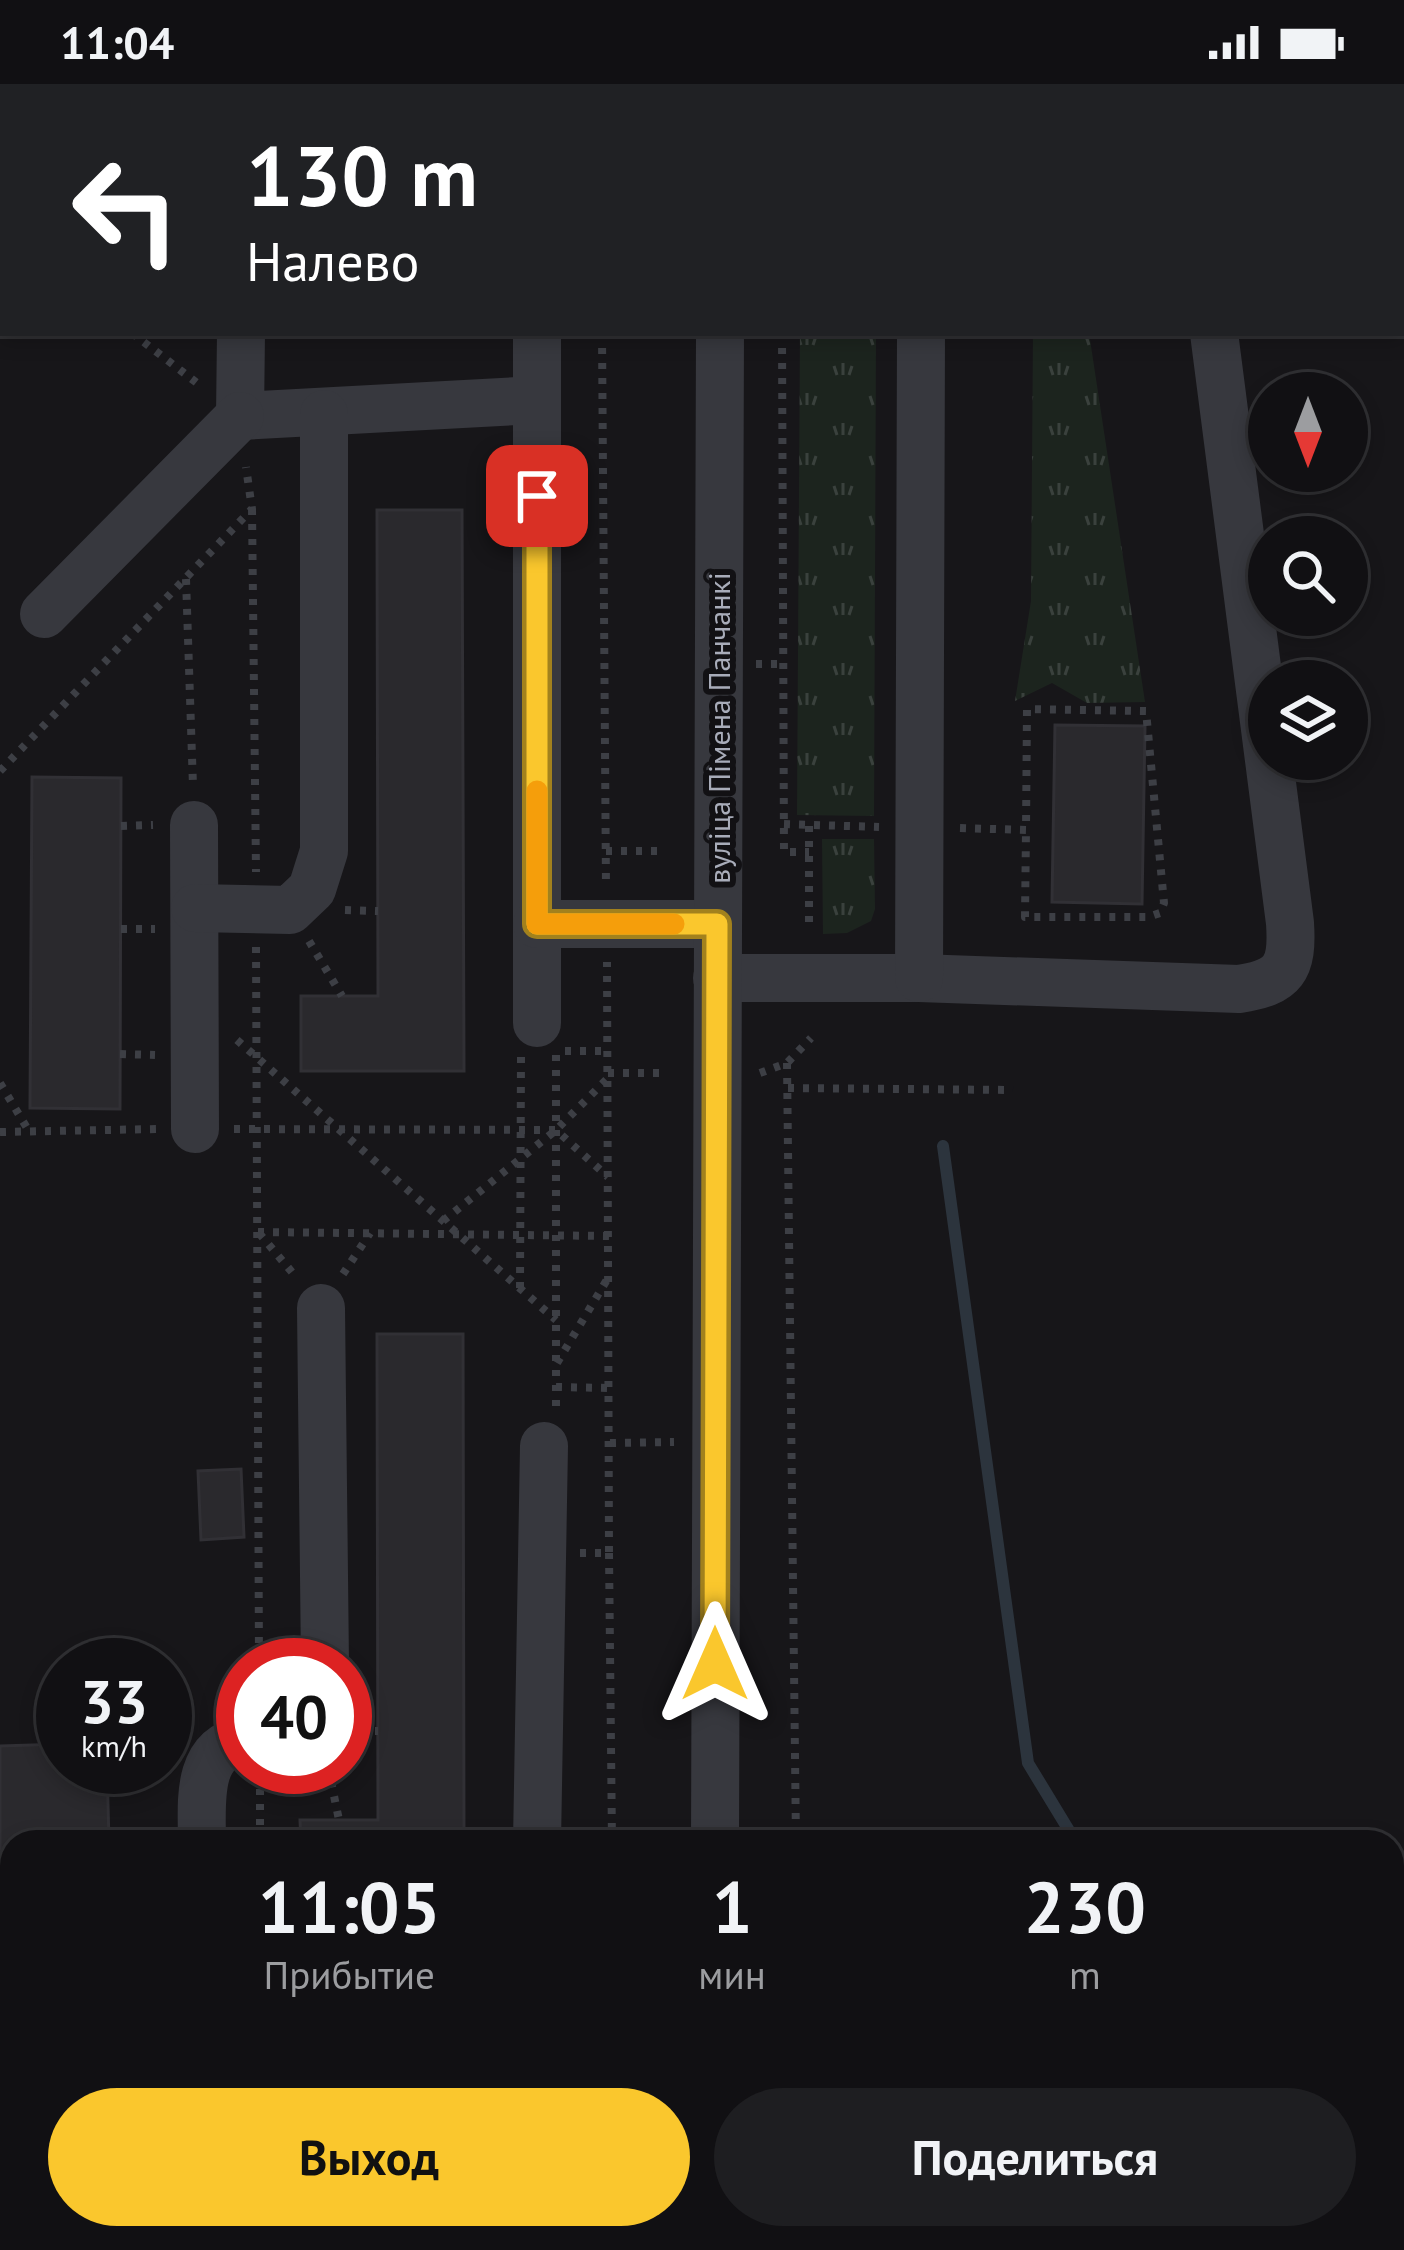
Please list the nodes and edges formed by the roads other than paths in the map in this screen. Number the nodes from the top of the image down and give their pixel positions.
1 (241, 336) edge
2 (537, 336) edge
3 (720, 336) edge
4 (921, 336) edge
5 (1214, 336) edge
6 (537, 400) junction
7 (324, 414) junction
8 (240, 416) junction
9 (44, 614) dead end
10 (194, 825) road end
11 (194, 908) junction
12 (537, 924) junction
13 (717, 924) junction
14 (717, 978) junction
15 (920, 978) junction
16 (538, 1042) road end
17 (195, 1129) road end
18 (321, 1308) road end
19 (550, 1431) road end
20 (325, 1638) edge
21 (216, 1754) edge
22 (202, 1830) edge
23 (537, 1830) edge
24 (716, 1830) edge

1 - 8 street
2 - 6 street
3 - 13 street, вуліца Пімена Панчанкі
4 - 15 street
5 - 15 street
6 - 7 street
6 - 12 street
7 - 8 street
7 - 11 street
8 - 9 street
10 - 11 street
11 - 17 street
12 - 13 street
12 - 16 street
13 - 14 street, вуліца Пімена Панчанкі
14 - 15 street
14 - 24 street, вуліца Пімена Панчанкі
18 - 20 street
19 - 23 street
21 - 22 street

